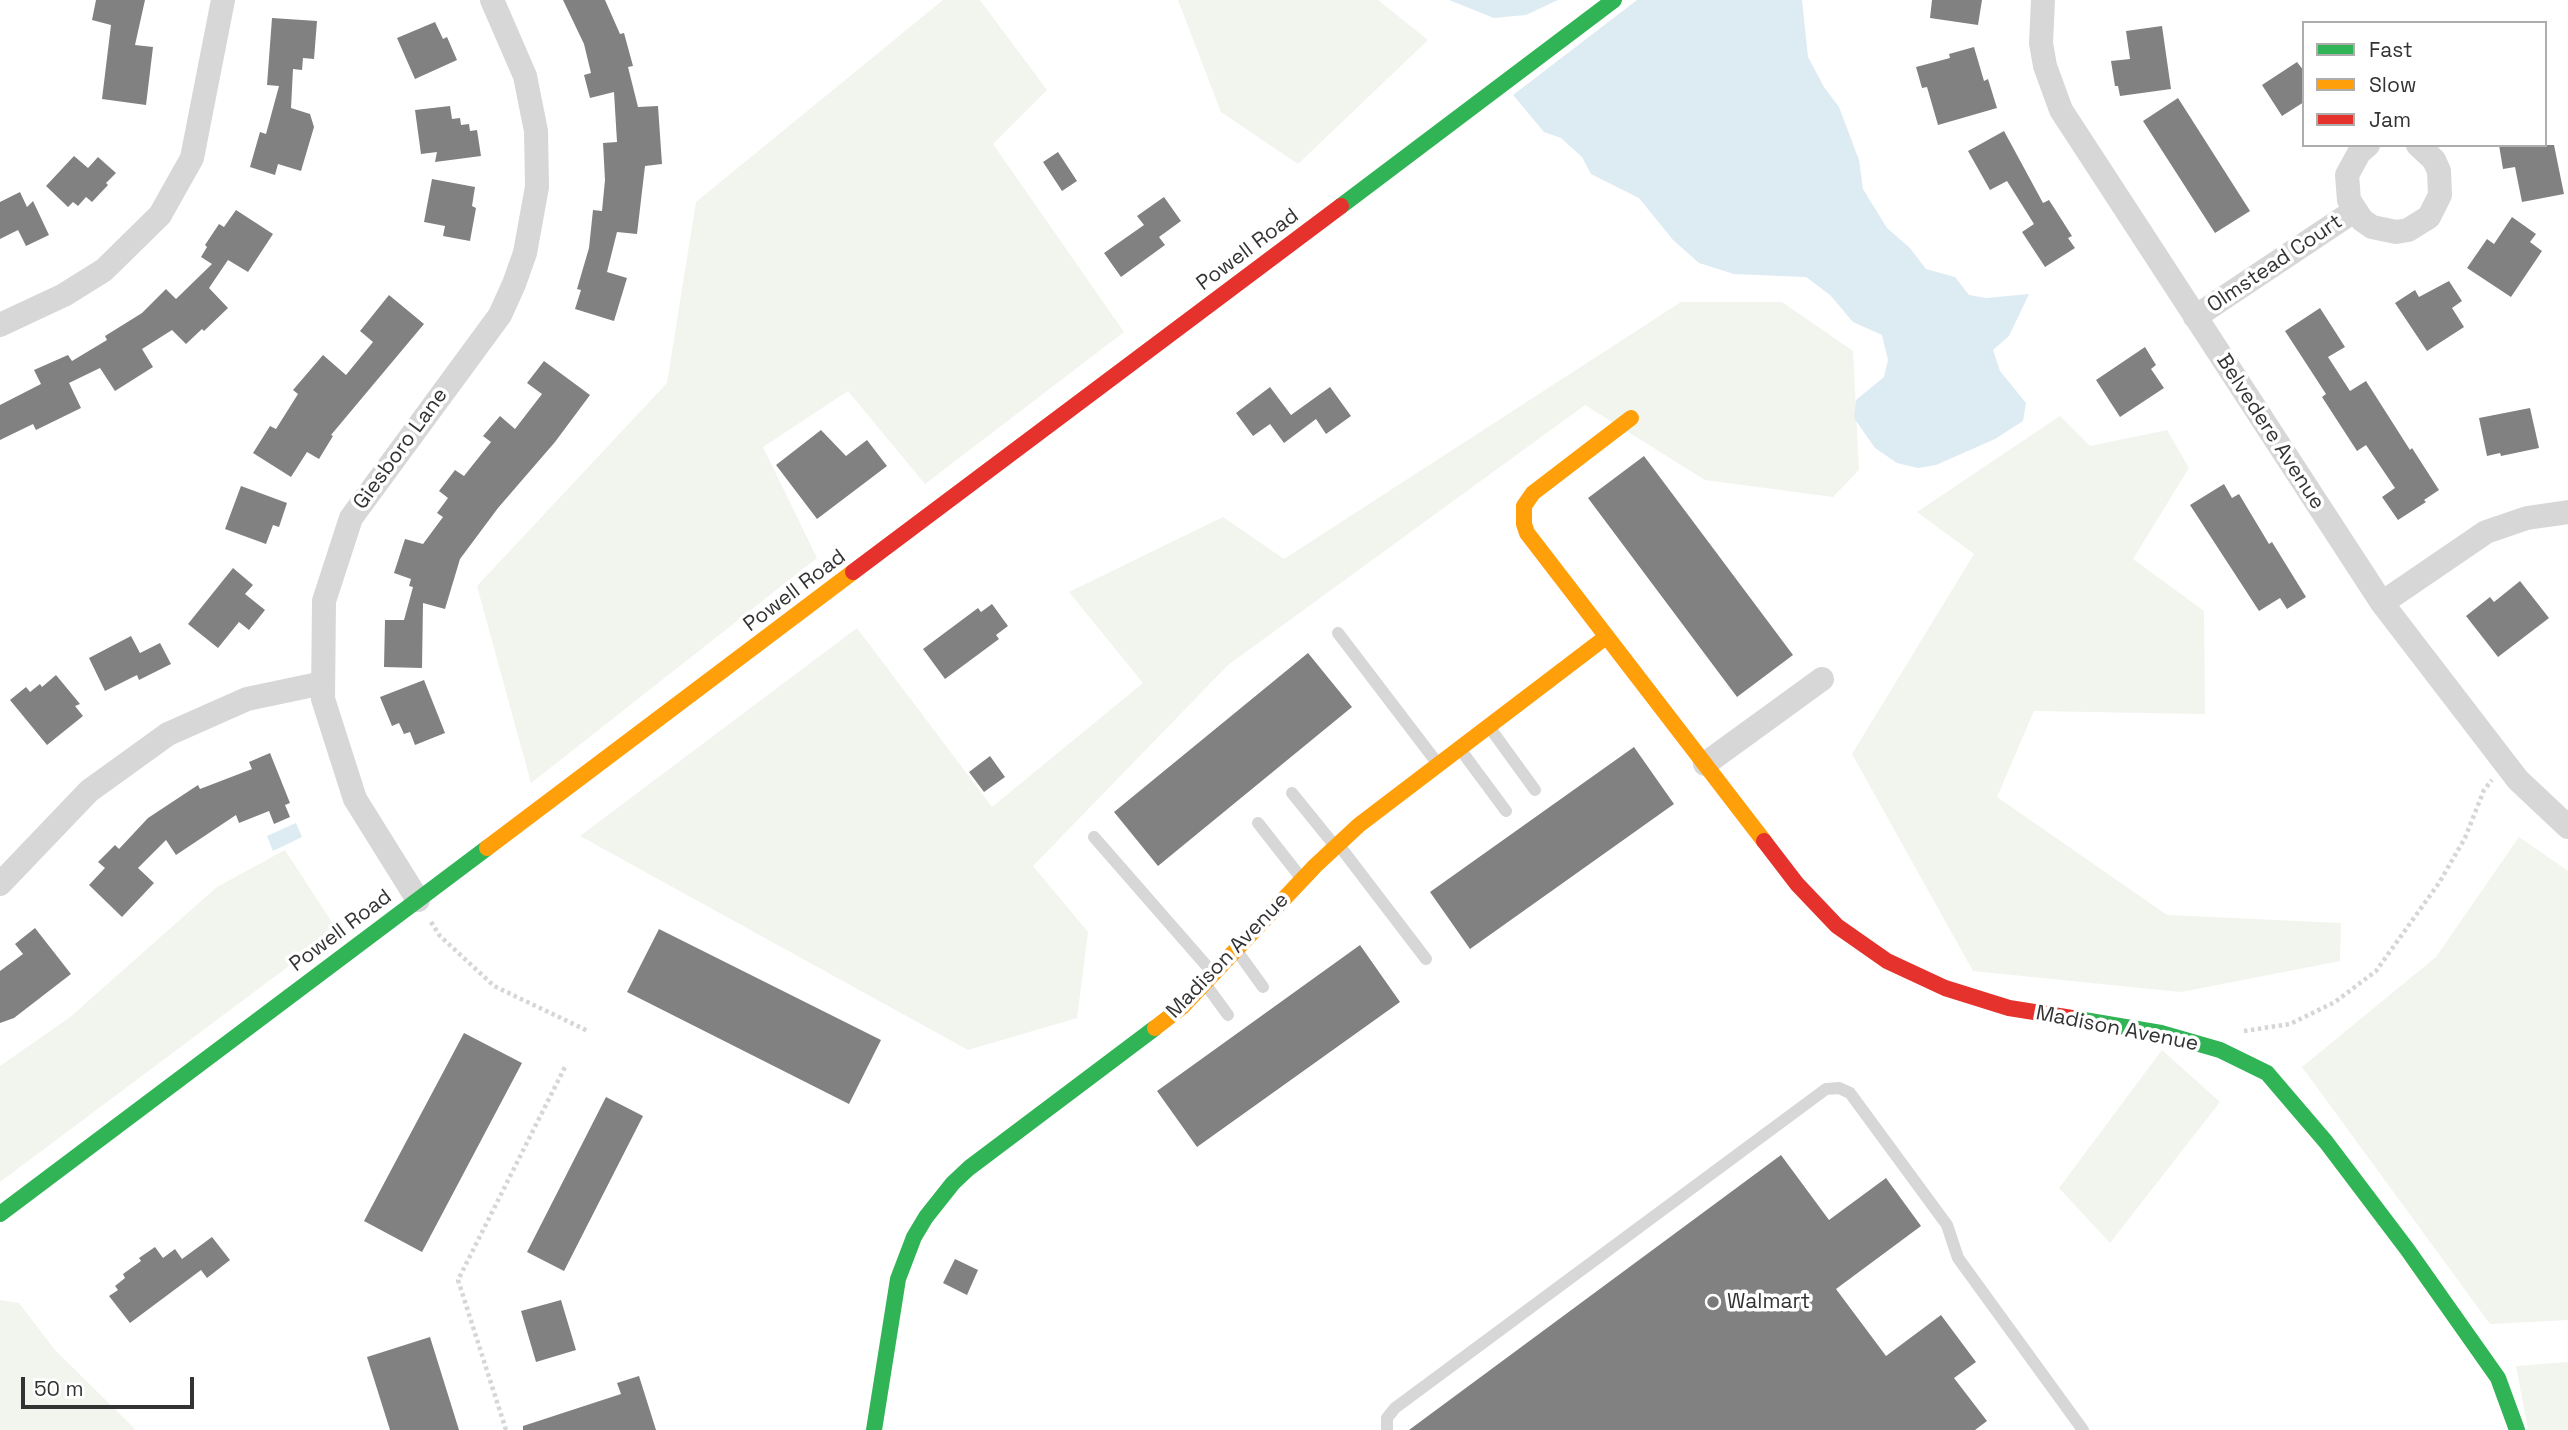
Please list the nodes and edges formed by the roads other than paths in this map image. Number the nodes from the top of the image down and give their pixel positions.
1 (223, 0) edge
2 (492, 0) edge
3 (1614, 0) edge
4 (2043, 0) edge
5 (2366, 147) edge
6 (2420, 147) edge
7 (2354, 211) junction
8 (2195, 317) junction
9 (0, 325) edge
10 (1631, 418) dead end
11 (2568, 512) edge
12 (2382, 603) junction
13 (1338, 634) dead end
14 (1605, 637) junction
15 (1822, 679) dead end
16 (323, 682) junction
17 (1489, 726) junction
18 (1460, 748) junction
19 (1705, 764) junction
20 (1438, 765) junction
21 (1535, 790) dead end
22 (1292, 793) dead end
23 (1506, 811) dead end
24 (1258, 823) dead end
25 (2568, 827) edge
26 (1094, 837) dead end
27 (1336, 845) junction
28 (1303, 879) junction
29 (0, 884) edge
30 (418, 900) junction
31 (1237, 951) junction
32 (1426, 959) dead end
33 (1210, 980) junction
34 (1263, 987) dead end
35 (1228, 1015) dead end
36 (0, 1214) edge
37 (874, 1430) edge
38 (1387, 1430) edge
39 (2083, 1430) edge
40 (2517, 1430) edge

1 - 9 street
2 - 16 street, Giesboro Lane
3 - 30 street, Powell Road
4 - 8 street, Belvedere Avenue
5 - 7 street, Olmstead Court
6 - 7 street, Olmstead Court
7 - 8 street, Olmstead Court
8 - 12 street, Belvedere Avenue
10 - 14 street, Madison Avenue
11 - 12 street
12 - 25 street, Belvedere Avenue
13 - 20 lane
14 - 17 street, Madison Avenue
14 - 19 street, Madison Avenue
15 - 19 street
16 - 29 street
16 - 30 street, Giesboro Lane
17 - 18 street, Madison Avenue
17 - 21 lane
18 - 20 street, Madison Avenue
18 - 23 lane
19 - 40 street, Madison Avenue
20 - 27 street, Madison Avenue
22 - 27 lane
24 - 28 lane
26 - 33 lane
27 - 28 street, Madison Avenue
27 - 32 lane
28 - 31 street, Madison Avenue
30 - 36 street, Powell Road
31 - 33 street, Madison Avenue
31 - 34 lane
33 - 35 lane
33 - 37 street, Madison Avenue
38 - 39 lane

